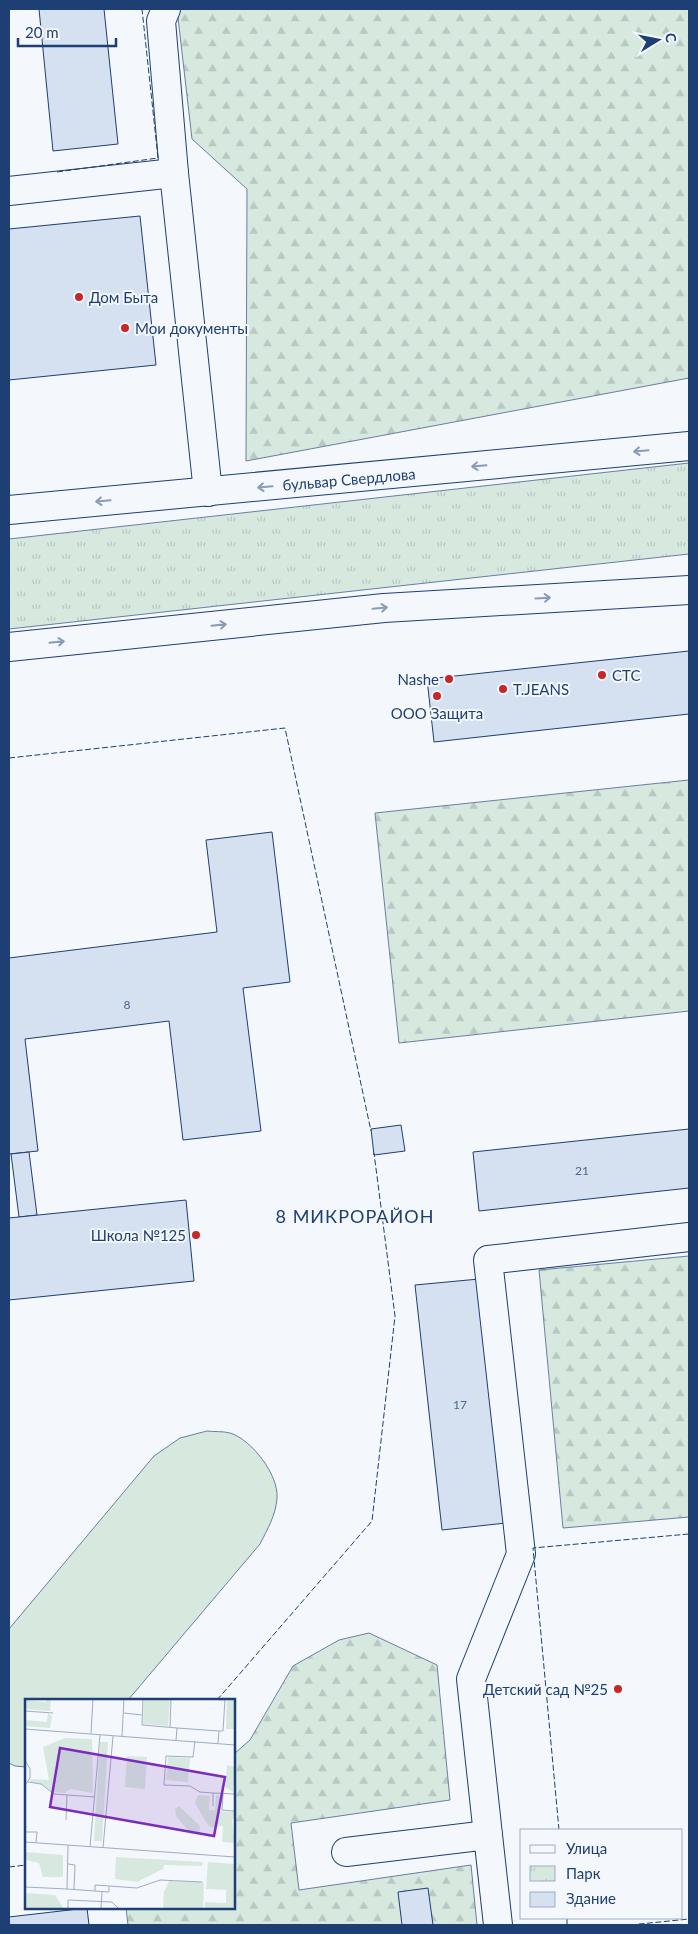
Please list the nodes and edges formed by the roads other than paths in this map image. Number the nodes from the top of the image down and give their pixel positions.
1 (166, 9) edge
2 (174, 173) junction
3 (9, 191) edge
4 (689, 446) edge
5 (208, 492) junction
6 (9, 510) edge
7 (689, 590) edge
8 (9, 647) edge
9 (689, 1238) edge
10 (488, 1835) junction
11 (346, 1852) dead end
12 (498, 1925) edge

1 - 2 street
2 - 3 street
2 - 5 street
4 -> 5 street, бульвар Свердлова
5 -> 6 street, бульвар Свердлова
8 -> 7 street
9 - 10 street
10 - 11 street
10 - 12 street

